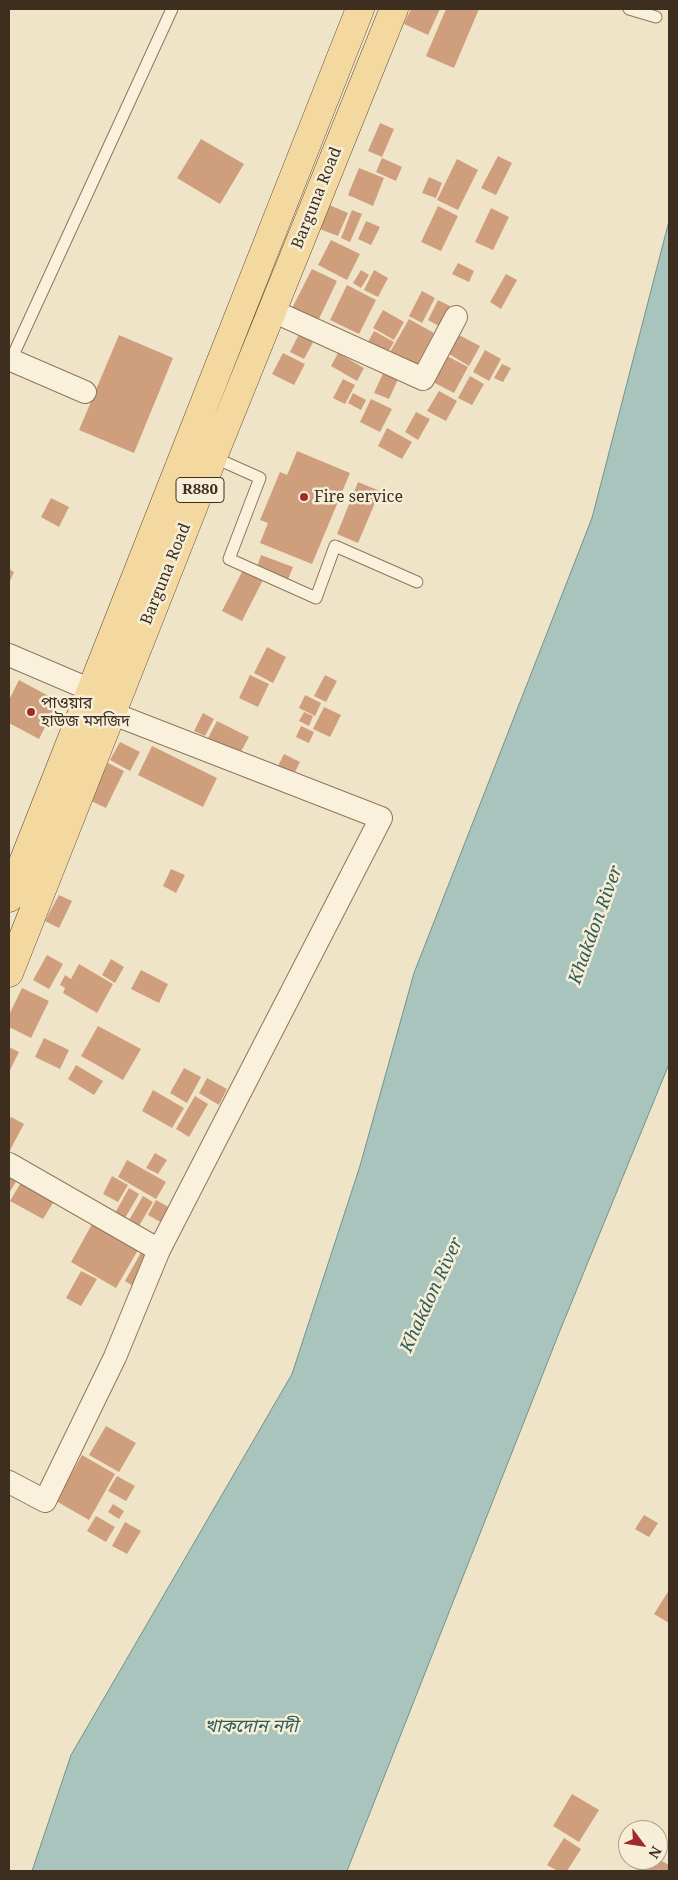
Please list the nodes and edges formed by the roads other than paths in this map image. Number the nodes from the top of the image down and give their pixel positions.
1 (172, 9) edge
2 (360, 9) edge
3 (394, 9) edge
4 (629, 9) edge
5 (656, 17) dead end
6 (273, 311) junction
7 (456, 317) dead end
8 (10, 363) edge
9 (85, 392) dead end
10 (213, 457) junction
11 (417, 582) dead end
12 (9, 655) edge
13 (91, 690) junction
14 (111, 713) junction
15 (9, 898) edge
16 (9, 973) edge
17 (9, 1164) edge
18 (159, 1250) junction
19 (9, 1482) edge

1 - 8 lane
2 - 13 main road, Barguna Road / R880
3 - 6 main road, Barguna Road / R880
4 - 5 lane
6 - 7 street
6 - 10 main road, Barguna Road / R880
8 - 9 street
10 - 11 lane
10 - 14 main road, Barguna Road / R880
12 - 13 street
13 - 15 main road, Barguna Road / R880
14 - 16 main road, Barguna Road / R880
14 - 18 street
17 - 18 street
18 - 19 street

